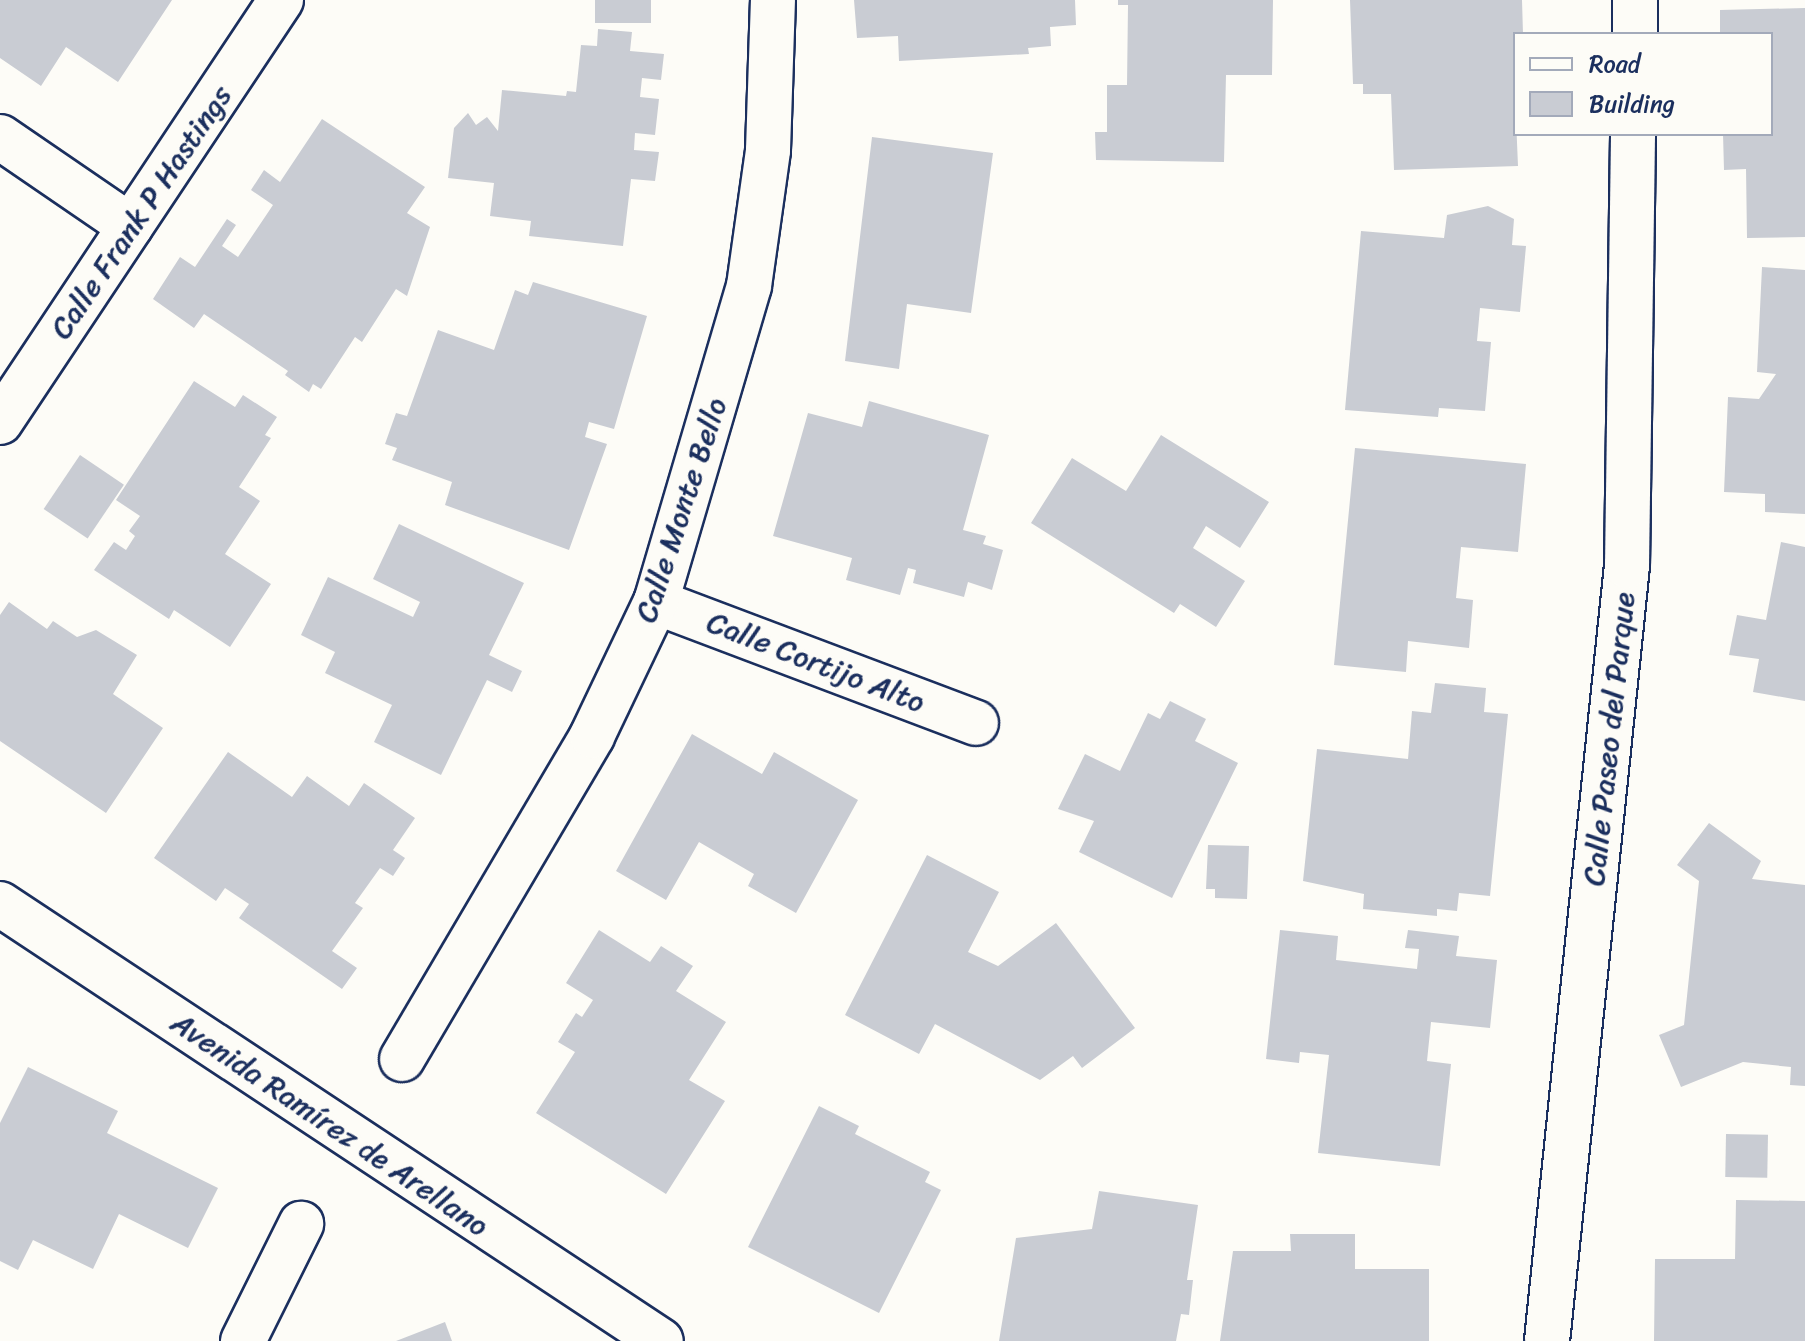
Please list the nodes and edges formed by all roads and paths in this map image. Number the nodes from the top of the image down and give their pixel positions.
1 (281, 0) edge
2 (773, 0) edge
3 (1635, 0) edge
4 (1635, 32) edge
5 (1633, 136) edge
6 (0, 137) edge
7 (130, 226) junction
8 (0, 422) edge
9 (656, 602) junction
10 (976, 723) dead end
11 (0, 904) edge
12 (402, 1059) dead end
13 (301, 1224) dead end
14 (243, 1341) edge
15 (661, 1341) edge
16 (1547, 1341) edge

1 - 7 street, Calle Frank P Hastings
2 - 9 street, Calle Monte Bello
3 - 4 street
5 - 16 street, Calle Paseo del Parque
6 - 7 street
7 - 8 street, Calle Frank P Hastings
9 - 10 street, Calle Cortijo Alto
9 - 12 street, Calle Monte Bello
11 - 15 street, Avenida Ramírez de Arellano
13 - 14 street

